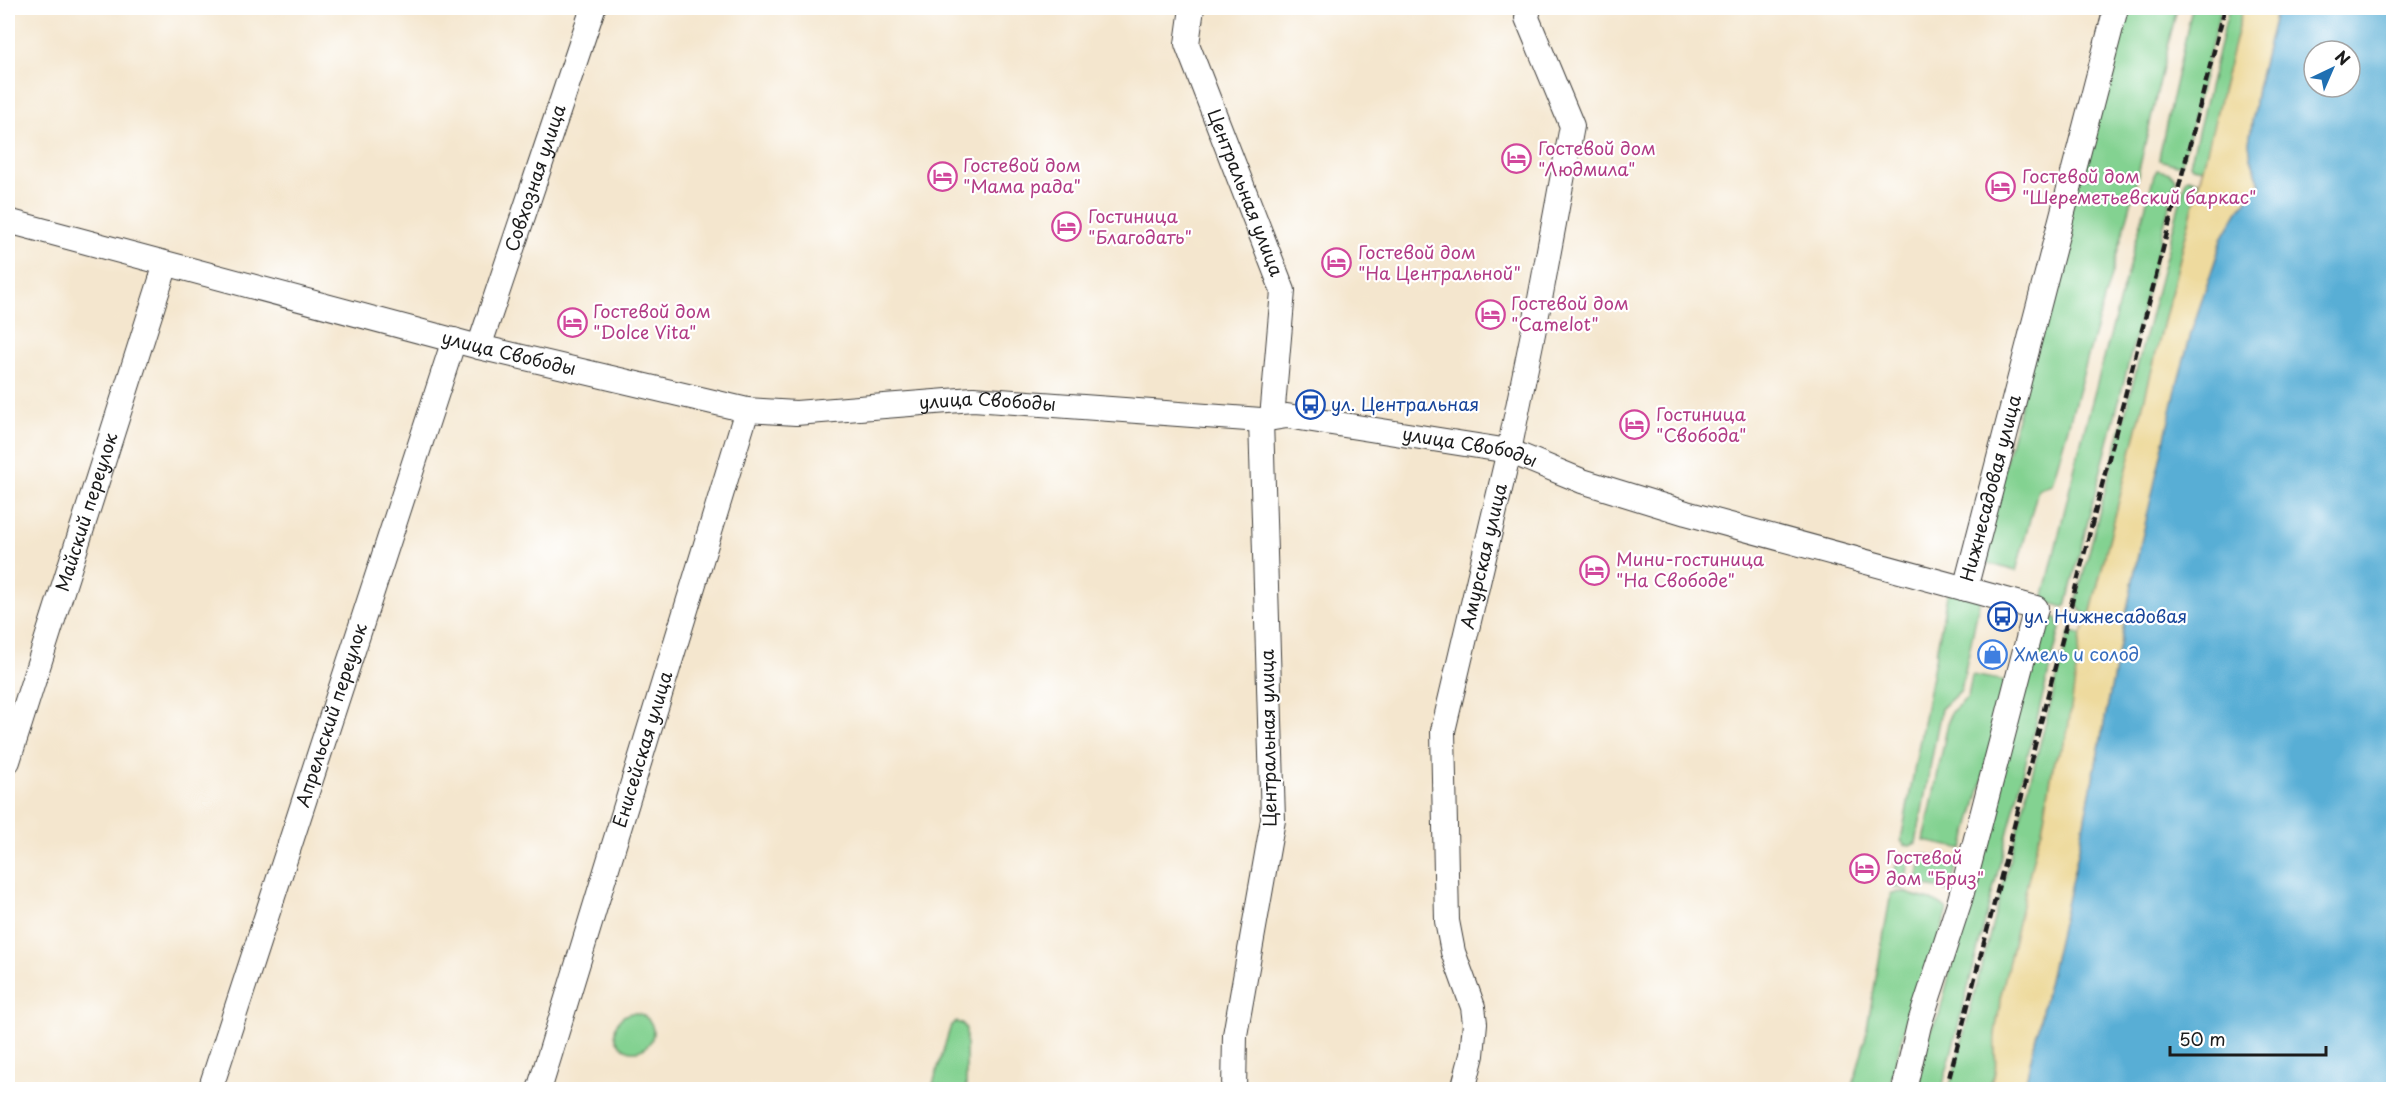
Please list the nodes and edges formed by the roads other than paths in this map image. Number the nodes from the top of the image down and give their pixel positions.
1 (593, 8) edge
2 (1192, 8) edge
3 (1529, 8) edge
4 (2116, 8) edge
5 (8, 221) edge
6 (166, 264) junction
7 (454, 340) junction
8 (478, 347) junction
9 (747, 410) junction
10 (1267, 419) junction
11 (1509, 451) junction
12 (1965, 590) junction
13 (8, 761) edge
14 (210, 1089) edge
15 (539, 1089) edge
16 (1234, 1089) edge
17 (1463, 1089) edge
18 (1904, 1089) edge

1 - 8 street, Совхозная улица
2 - 10 street, Центральная улица
3 - 11 street, Амурская улица
4 - 12 street, Нижнесадовая улица
5 - 6 street, улица Свободы
6 - 7 street, улица Свободы
6 - 13 street, Майский переулок
7 - 8 street, улица Свободы
7 - 14 street, Апрельский переулок
8 - 9 street, улица Свободы
9 - 10 street, улица Свободы
9 - 15 street, Енисейская улица
10 - 11 street, улица Свободы
10 - 16 street, Центральная улица
11 - 12 street, улица Свободы
11 - 17 street, Амурская улица
12 - 18 street, Нижнесадовая улица

